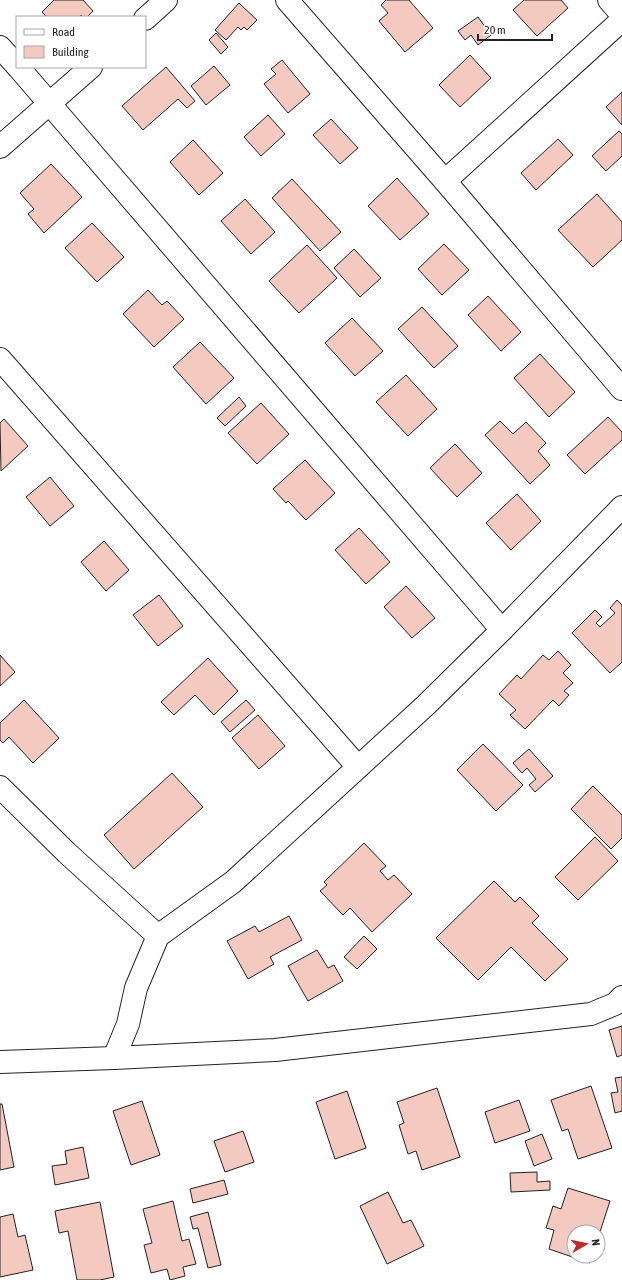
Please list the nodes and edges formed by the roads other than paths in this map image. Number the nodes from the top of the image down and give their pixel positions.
1 (166, 0) edge
2 (287, 0) edge
3 (609, 0) edge
4 (622, 15) edge
5 (146, 18) edge
6 (622, 20) edge
7 (0, 46) edge
8 (16, 66) edge
9 (18, 68) edge
10 (90, 68) edge
11 (49, 104) junction
12 (0, 147) edge
13 (445, 181) junction
14 (0, 358) edge
15 (622, 389) edge
16 (622, 507) edge
17 (502, 630) junction
18 (358, 767) junction
19 (0, 787) edge
20 (158, 936) junction
21 (622, 997) edge
22 (114, 1058) junction
23 (0, 1062) edge

1 - 5 street
2 - 13 street
3 - 4 street
6 - 13 street
7 - 8 street
9 - 11 street
10 - 11 street
11 - 12 street
11 - 17 street
13 - 15 street
14 - 18 street
16 - 17 street
17 - 18 street
18 - 20 street
19 - 20 street
20 - 22 street
21 - 22 street
22 - 23 street

